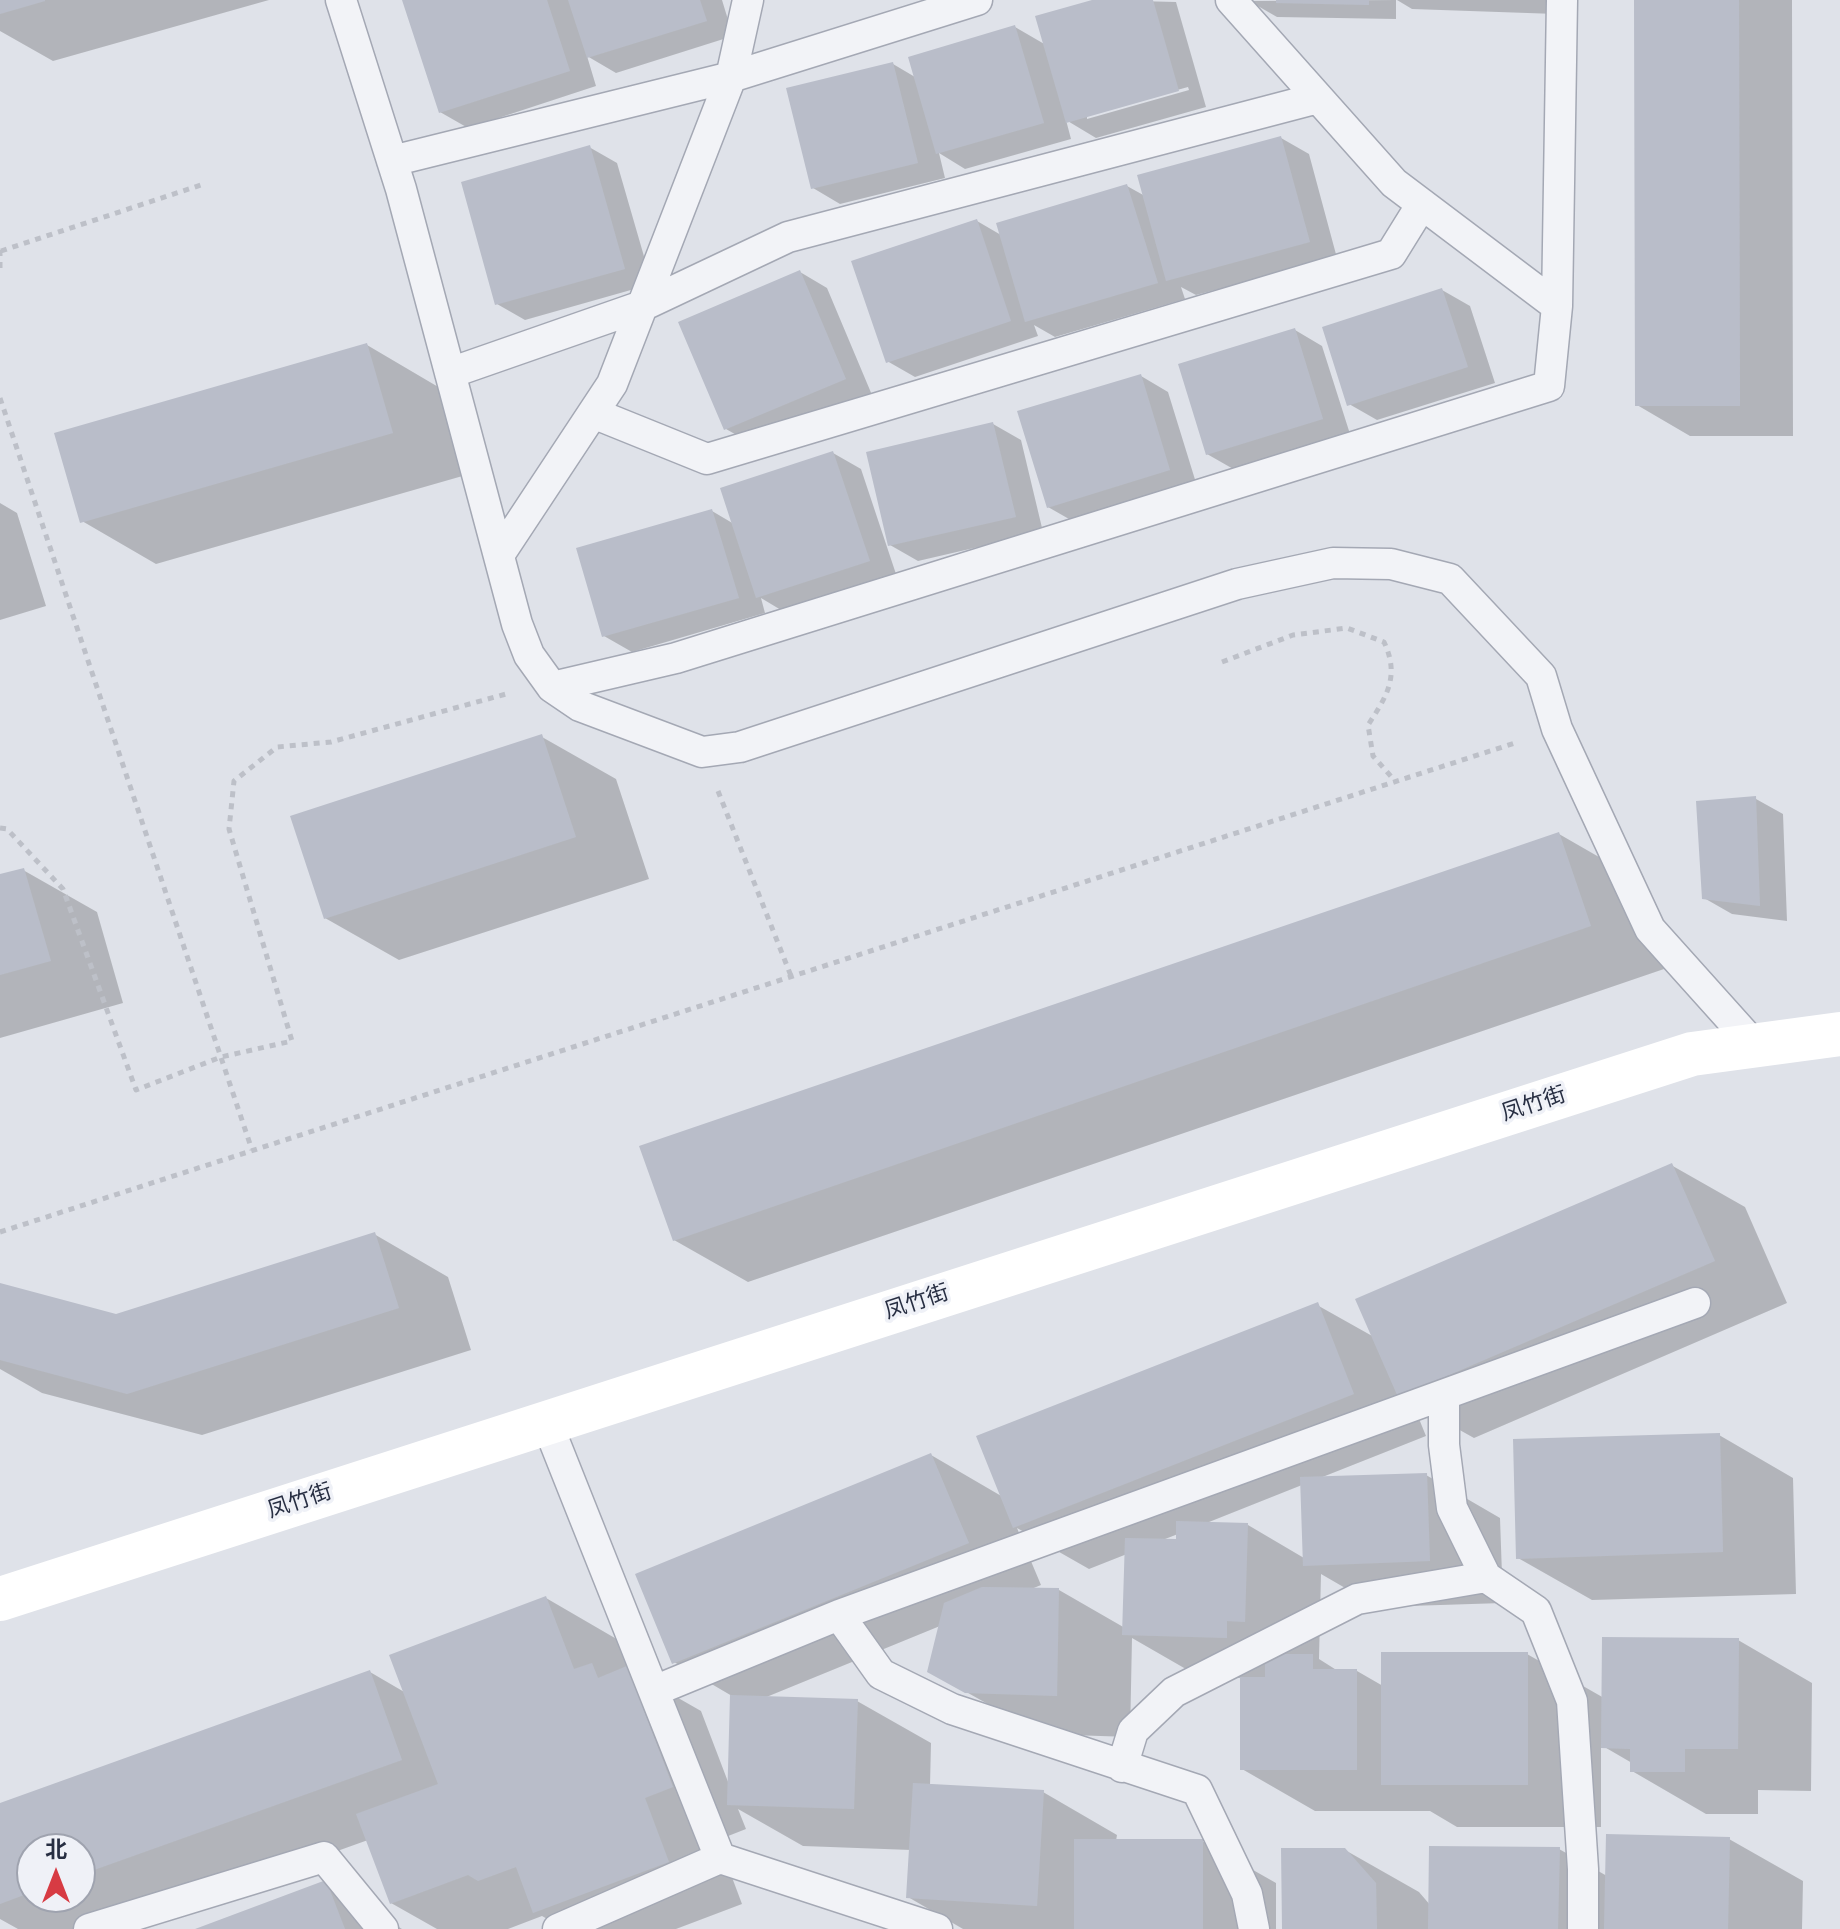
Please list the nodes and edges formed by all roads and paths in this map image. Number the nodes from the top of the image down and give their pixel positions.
1 (341, 0) edge
2 (748, 0) edge
3 (977, 0) edge
4 (1231, 0) edge
5 (1562, 0) edge
6 (731, 77) junction
7 (1318, 98) junction
8 (392, 161) junction
9 (204, 184) dead end
10 (1422, 204) junction
11 (0, 250) edge
12 (0, 268) edge
13 (642, 306) junction
14 (1557, 306) junction
15 (450, 373) junction
16 (0, 398) edge
17 (593, 413) junction
18 (499, 555) junction
19 (1222, 662) dead end
20 (552, 687) junction
21 (1557, 729) junction
22 (702, 752) junction
23 (1395, 781) junction
24 (0, 828) edge
25 (791, 976) junction
26 (1840, 1034) edge
27 (1755, 1046) junction
28 (221, 1057) junction
29 (252, 1150) junction
30 (0, 1232) edge
31 (1695, 1303) dead end
32 (1444, 1395) junction
33 (547, 1423) junction
34 (1486, 1577) junction
35 (0, 1599) edge
36 (839, 1615) junction
37 (654, 1691) junction
38 (1122, 1767) junction
39 (720, 1858) junction
40 (89, 1929) edge
41 (383, 1929) edge
42 (558, 1929) edge
43 (937, 1929) edge
44 (1254, 1929) edge
45 (1583, 1929) edge

1 - 8 lane
2 - 6 lane
3 - 6 lane
4 - 7 lane
5 - 14 lane
6 - 8 lane
6 - 13 lane
7 - 10 lane
7 - 13 lane
8 - 15 lane
9 - 11 path
10 - 14 lane
10 - 17 lane
11 - 12 path
13 - 15 lane
13 - 17 lane
14 - 20 lane
15 - 18 lane
16 - 28 path
17 - 18 lane
18 - 20 lane
19 - 23 path
20 - 22 lane
20 - 28 path
21 - 22 lane
21 - 23 path
21 - 27 lane
22 - 25 path
23 - 25 path
24 - 28 path
25 - 29 path
26 - 27 street, 凤竹街
27 - 33 street, 凤竹街
28 - 29 path
29 - 30 path
31 - 32 lane
32 - 34 lane
32 - 36 lane
33 - 35 street, 凤竹街
33 - 37 lane
34 - 38 lane
34 - 45 lane
36 - 37 lane
36 - 38 lane
37 - 39 lane
38 - 44 lane
39 - 42 lane
39 - 43 lane
40 - 41 lane

